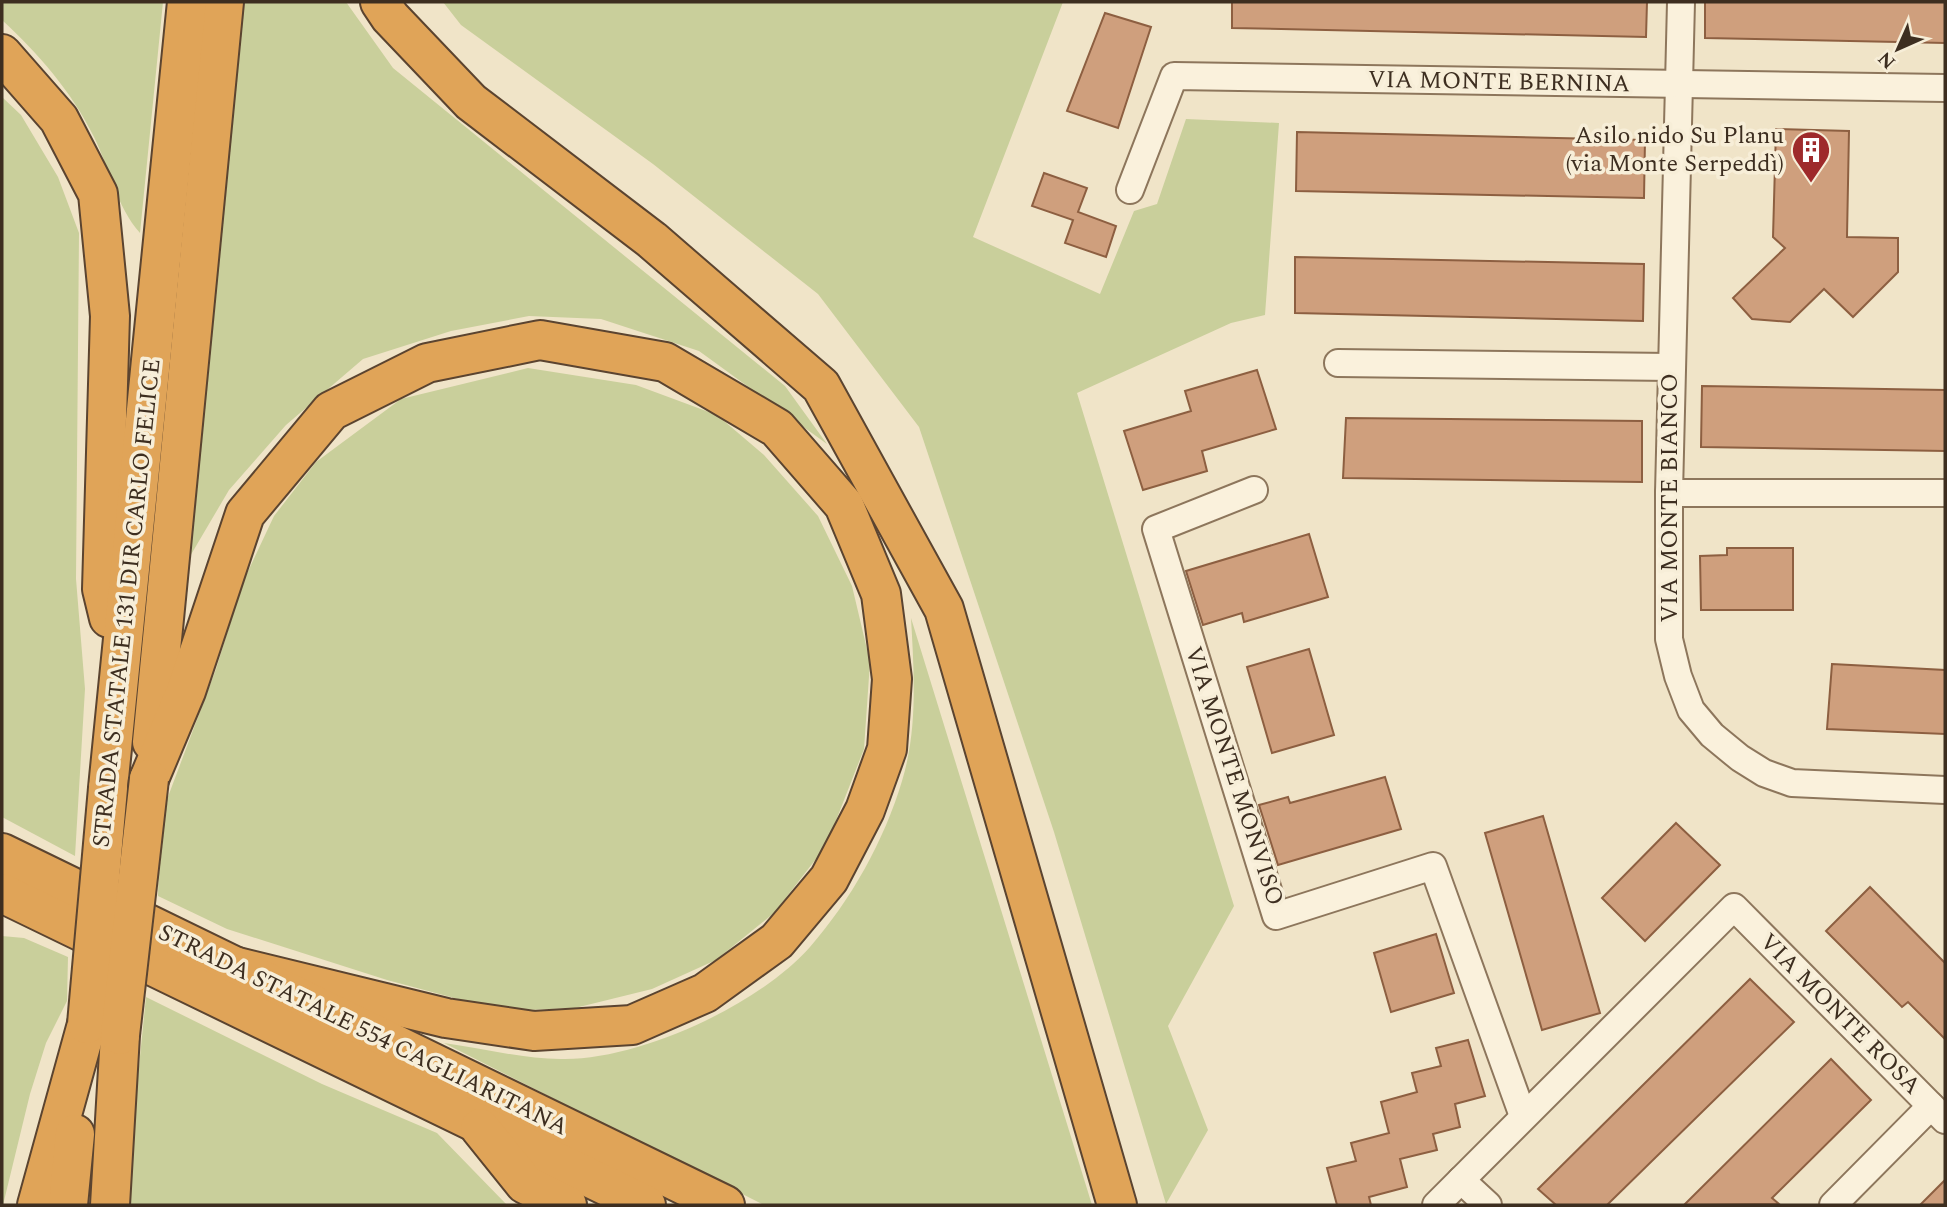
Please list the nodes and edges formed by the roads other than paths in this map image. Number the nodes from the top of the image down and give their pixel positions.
1 (187, 2) edge
2 (224, 2) edge
3 (380, 2) edge
4 (1681, 2) edge
5 (2, 54) edge
6 (1679, 86) junction
7 (1945, 88) edge
8 (1130, 190) dead end
9 (1338, 363) dead end
10 (1671, 368) junction
11 (1254, 490) dead end
12 (1669, 493) junction
13 (1945, 493) edge
14 (120, 668) junction
15 (149, 779) junction
16 (1945, 790) edge
17 (2, 853) edge
18 (2, 893) edge
19 (229, 965) junction
20 (104, 1030) junction
21 (1938, 1113) edge
22 (1523, 1116) junction
23 (472, 1119) junction
24 (1461, 1180) junction
25 (37, 1205) edge
26 (68, 1205) edge
27 (110, 1205) edge
28 (567, 1205) edge
29 (646, 1205) edge
30 (725, 1205) edge
31 (1117, 1205) edge
32 (1436, 1205) edge
33 (1488, 1205) edge
34 (1833, 1205) edge

1 - 14 highway, STRADA STATALE 131 DIR CARLO FELICE
2 - 15 highway, STRADA STATALE 131 DIR CARLO FELICE
3 - 31 highway
4 - 6 street, VIA MONTE BIANCO
5 - 14 highway
6 - 7 street, VIA MONTE BERNINA
6 - 8 street, VIA MONTE BERNINA
6 - 10 street, VIA MONTE BIANCO
9 - 10 street
10 - 12 street, VIA MONTE BIANCO
11 - 22 street, VIA MONTE MONVISO
12 - 13 street
12 - 16 street, VIA MONTE BIANCO
14 - 20 highway, STRADA STATALE 131 DIR CARLO FELICE, bridge
15 - 19 highway
15 - 20 highway, STRADA STATALE 131 DIR CARLO FELICE, bridge
17 - 19 highway, STRADA STATALE 554 CAGLIARITANA
18 - 23 highway, STRADA STATALE 554 CAGLIARITANA
19 - 30 highway, STRADA STATALE 554 CAGLIARITANA
20 - 25 highway
20 - 26 highway, STRADA STATALE 131 DIR CARLO FELICE
20 - 27 highway
21 - 22 street, VIA MONTE ROSA
21 - 34 street
22 - 24 street
23 - 28 highway
23 - 29 highway, STRADA STATALE 554 CAGLIARITANA
24 - 32 street
24 - 33 street

